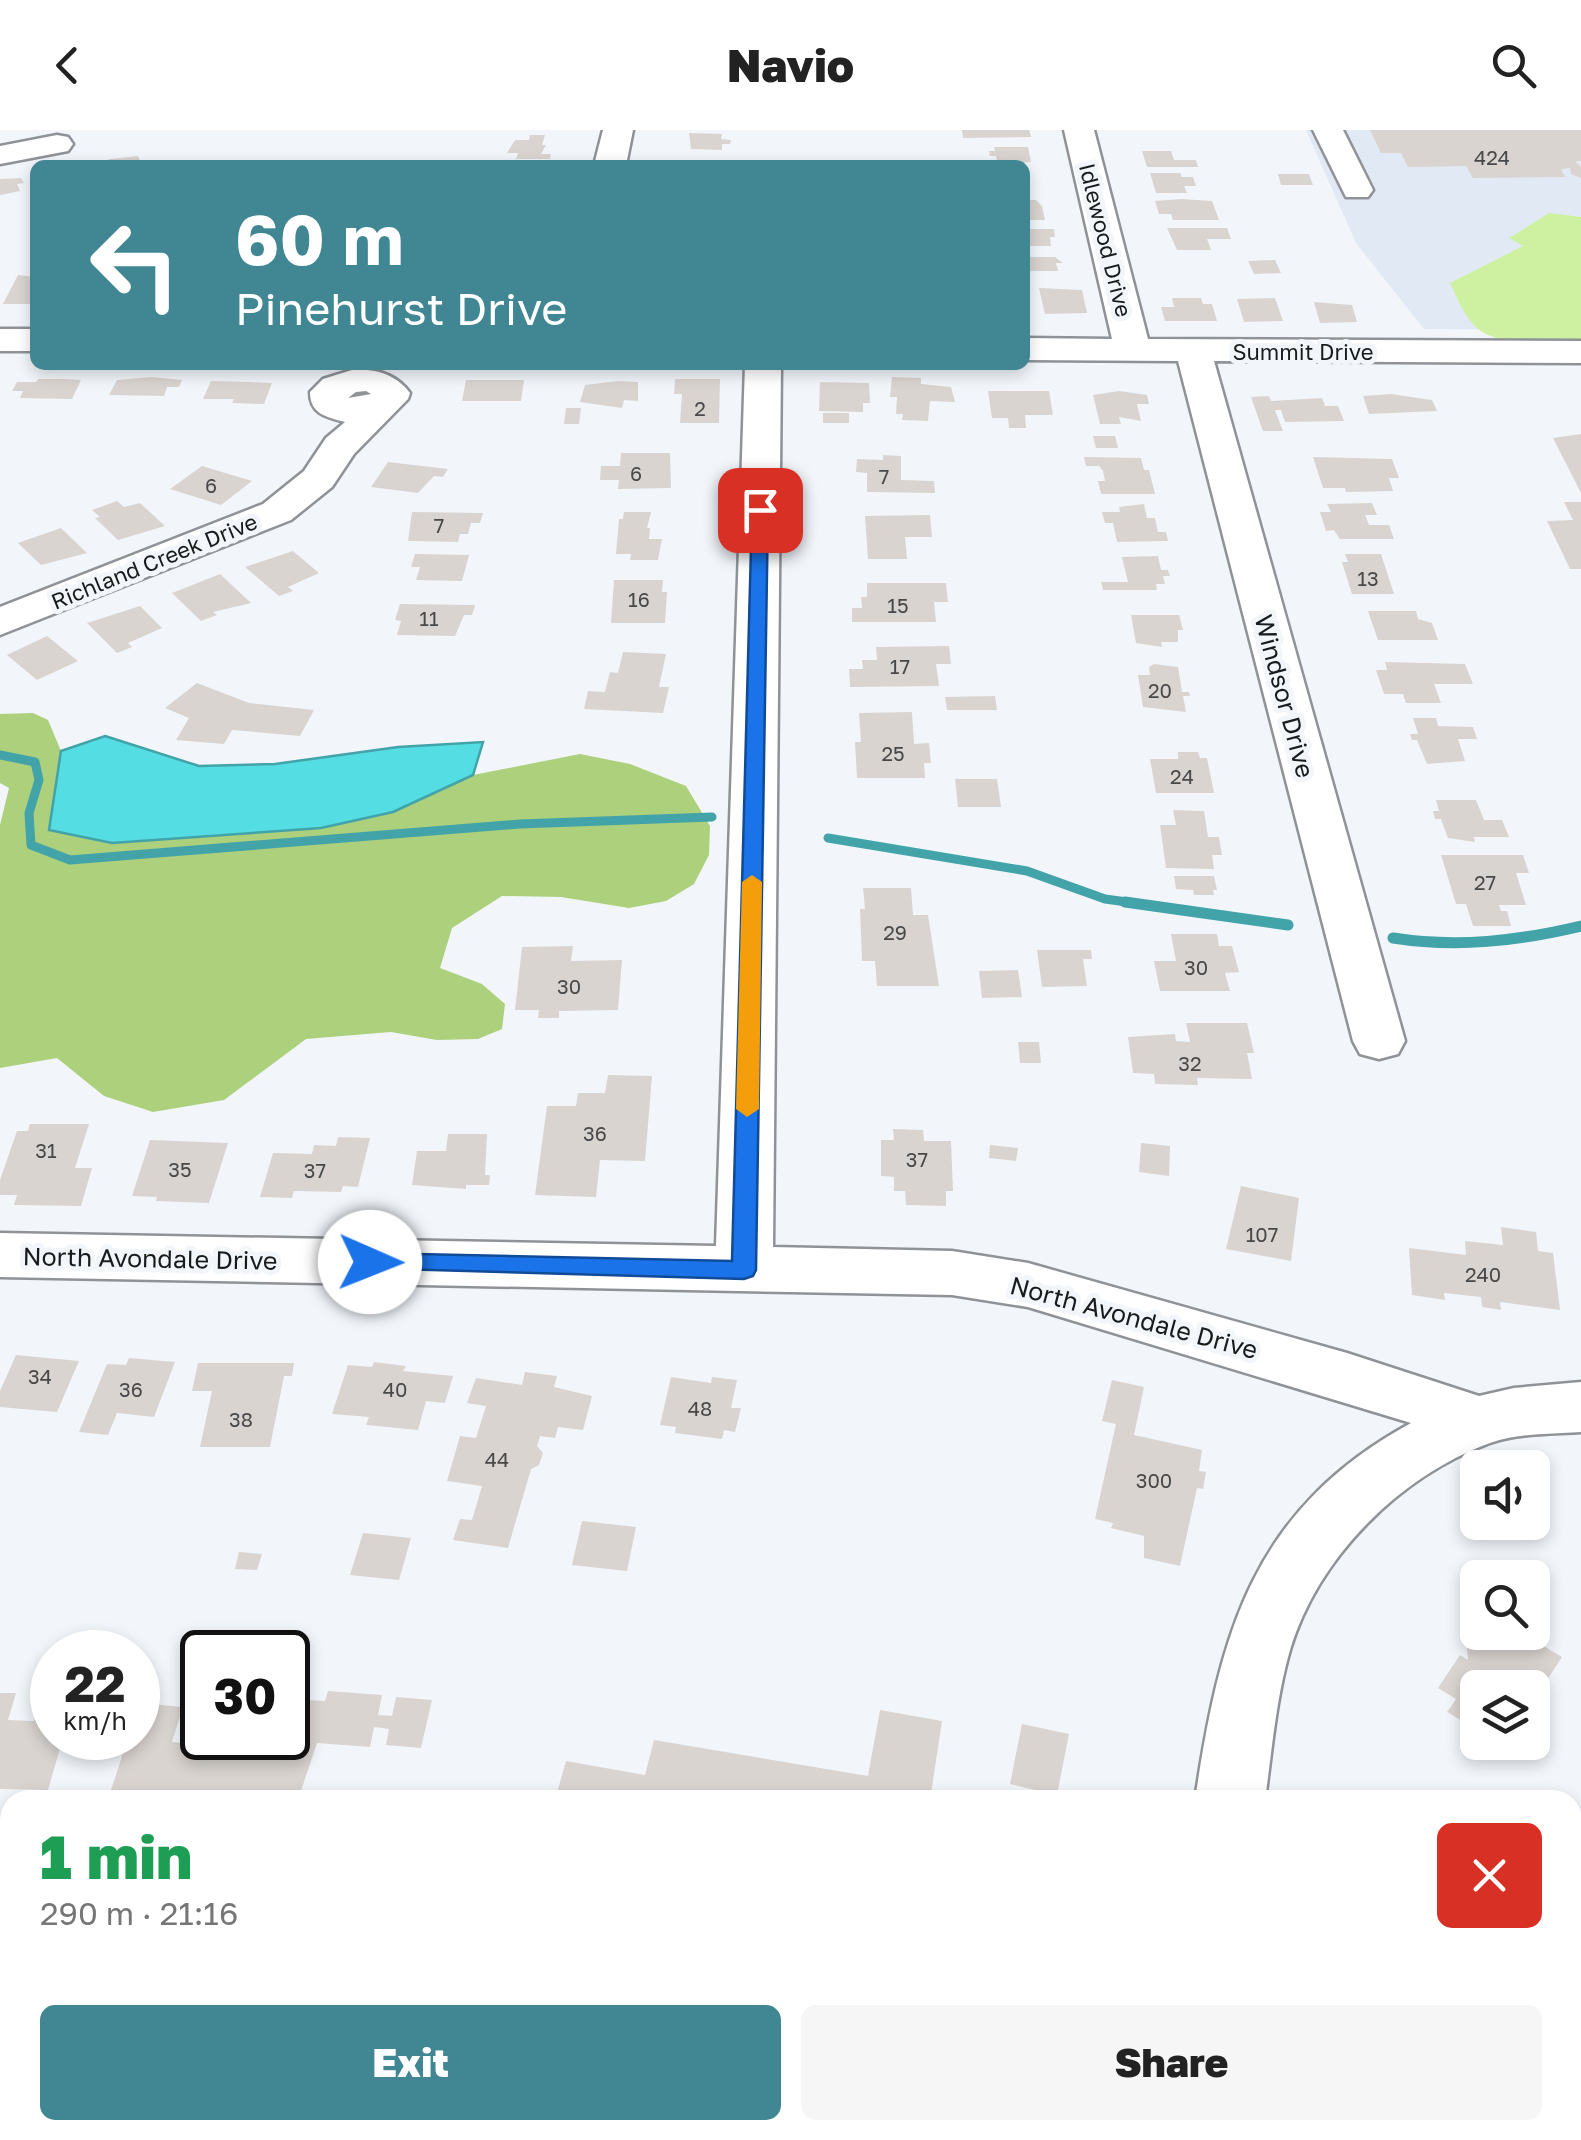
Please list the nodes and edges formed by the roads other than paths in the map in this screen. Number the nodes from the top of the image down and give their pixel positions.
1 (618, 130) edge
2 (1079, 130) edge
3 (1328, 130) edge
4 (57, 144) dead end
5 (0, 155) edge
6 (611, 160) edge
7 (1356, 190) dead end
8 (0, 340) edge
9 (30, 340) edge
10 (1030, 349) edge
11 (1132, 350) junction
12 (1192, 350) junction
13 (1581, 352) edge
14 (763, 370) edge
15 (359, 394) edge
16 (0, 622) edge
17 (1379, 1040) dead end
18 (0, 1255) edge
19 (744, 1270) junction
20 (1581, 1407) edge
21 (1478, 1420) junction
22 (1232, 1790) edge

1 - 6 street
2 - 11 street, Idlewood Drive
3 - 7 street
4 - 5 street
8 - 9 street
10 - 11 street, Summit Drive
11 - 12 street, Summit Drive
12 - 13 street, Summit Drive
12 - 17 street, Windsor Drive
14 - 19 street
15 - 16 street, Richland Creek Drive
18 - 19 street, North Avondale Drive
19 - 21 street, North Avondale Drive
20 - 21 street
21 - 22 street

